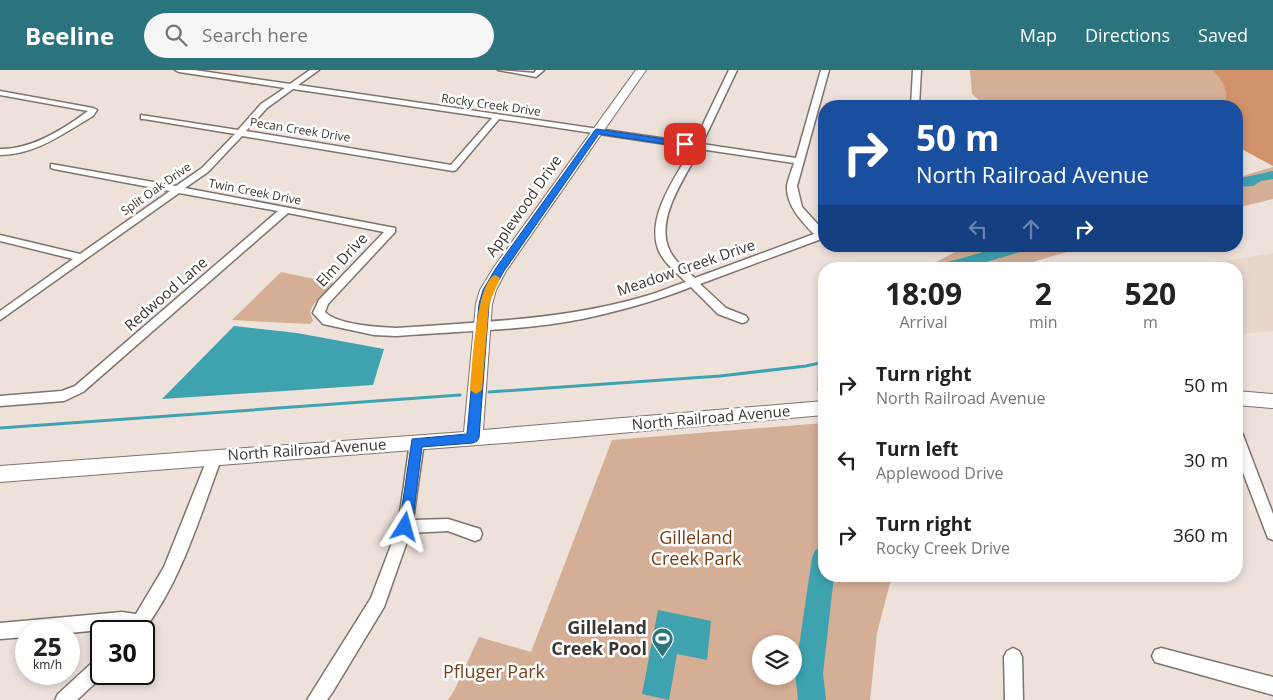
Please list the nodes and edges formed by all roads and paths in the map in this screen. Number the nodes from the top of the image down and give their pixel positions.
1 (179, 70) edge
2 (222, 70) edge
3 (315, 70) edge
4 (502, 70) edge
5 (640, 70) edge
6 (733, 70) edge
7 (825, 70) edge
8 (917, 70) edge
9 (538, 72) edge
10 (213, 75) junction
11 (292, 86) junction
12 (0, 93) edge
13 (915, 100) edge
14 (144, 117) dead end
15 (497, 117) junction
16 (597, 131) junction
17 (240, 133) junction
18 (697, 146) junction
19 (0, 152) edge
20 (799, 161) junction
21 (54, 166) dead end
22 (176, 190) junction
23 (286, 210) junction
24 (391, 230) joint
25 (818, 230) edge
26 (818, 236) edge
27 (0, 238) edge
28 (82, 258) junction
29 (694, 284) junction
30 (319, 314) joint
31 (0, 316) edge
32 (742, 319) dead end
33 (481, 327) junction
34 (1243, 399) edge
35 (0, 401) edge
36 (1273, 401) edge
37 (818, 409) edge
38 (473, 438) junction
39 (417, 442) junction
40 (1243, 451) edge
41 (214, 458) junction
42 (0, 474) edge
43 (1269, 509) edge
44 (405, 527) junction
45 (1273, 532) edge
46 (475, 534) dead end
47 (141, 620) edge
48 (90, 623) edge
49 (0, 631) edge
50 (1161, 656) dead end
51 (1013, 657) dead end
52 (90, 676) edge
53 (1273, 686) edge
54 (64, 700) edge
55 (316, 700) edge
56 (1014, 700) edge

1 - 10 street, Rocky Creek Drive
2 - 10 street
3 - 11 street, Split Oak Drive
4 - 9 street
5 - 16 street, Applewood Drive
6 - 18 street
7 - 20 street
8 - 13 street
10 - 11 street, Rocky Creek Drive
11 - 15 street, Rocky Creek Drive
11 - 17 street, Split Oak Drive
12 - 19 street
14 - 17 street, Pecan Creek Drive
15 - 16 street, Rocky Creek Drive
15 - 17 street, Pecan Creek Drive
16 - 18 street, Rocky Creek Drive
16 - 33 street, Applewood Drive
17 - 22 street, Split Oak Drive
18 - 20 street, Rocky Creek Drive
18 - 29 street
20 - 25 street
21 - 22 street, Twin Creek Drive
22 - 23 street, Twin Creek Drive
22 - 28 street, Split Oak Drive
23 - 24 street, Twin Creek Drive
23 - 35 street, Redwood Lane
24 - 30 street, Elm Drive
26 - 29 street, Meadow Creek Drive
27 - 28 street
28 - 31 street, Split Oak Drive
29 - 32 street
29 - 33 street, Meadow Creek Drive
30 - 33 street, Meadow Creek Drive
33 - 38 street, Applewood Drive
34 - 36 street
37 - 38 street, North Railroad Avenue
38 - 39 street, North Railroad Avenue
39 - 41 street, North Railroad Avenue
39 - 44 street
40 - 43 street
41 - 42 street, North Railroad Avenue
41 - 47 street
43 - 45 street
44 - 46 street
44 - 55 street
48 - 49 street
50 - 53 street
51 - 56 street
52 - 54 street

